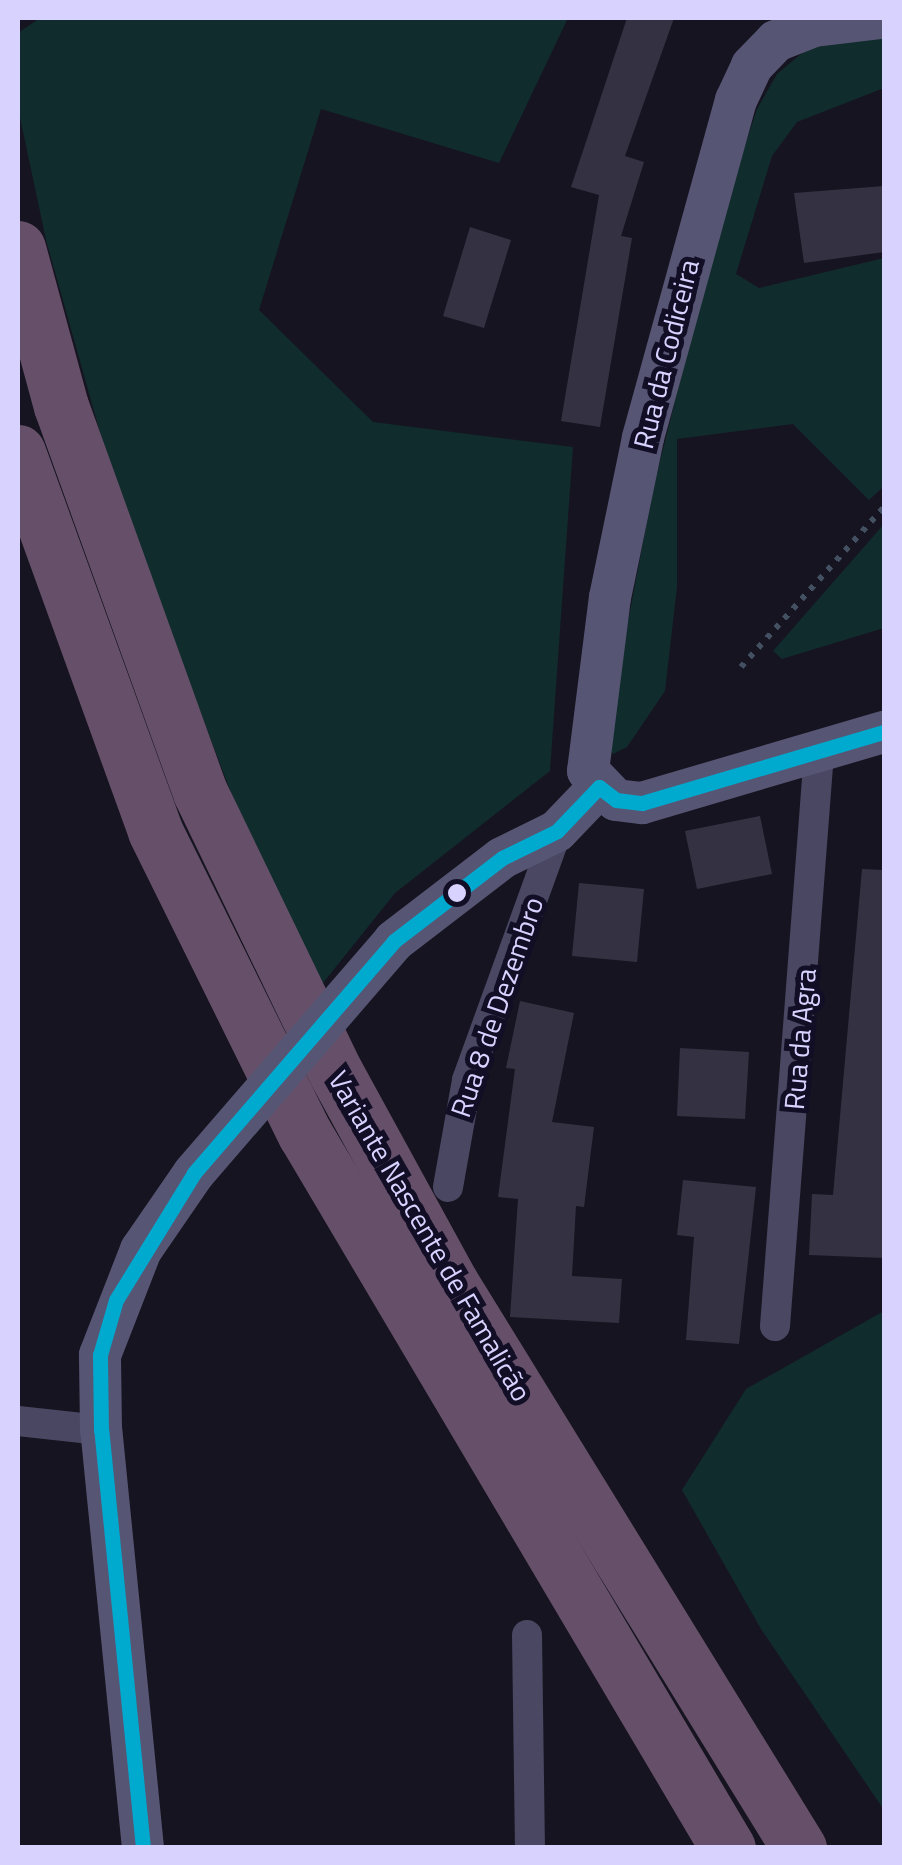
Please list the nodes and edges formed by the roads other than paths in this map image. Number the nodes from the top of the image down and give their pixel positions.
1 (881, 18) edge
2 (18, 248) edge
3 (18, 452) edge
4 (884, 732) edge
5 (819, 752) junction
6 (599, 787) junction
7 (558, 831) junction
8 (448, 1187) dead end
9 (774, 1326) dead end
10 (18, 1421) edge
11 (101, 1430) junction
12 (527, 1634) dead end
13 (143, 1848) edge
14 (530, 1848) edge
15 (728, 1848) edge
16 (800, 1848) edge

1 - 6 street, Rua da Codiceira
2 - 16 highway, Variante Nascente de Famalicão
3 - 15 highway, Variante Nascente de Famalicão
4 - 5 street
5 - 6 street
5 - 9 street, Rua da Agra
6 - 7 street, Rua 8 de Dezembro
7 - 8 street, Rua 8 de Dezembro
7 - 11 street, Rua 8 de Dezembro, bridge
10 - 11 street
11 - 13 street, Rua 8 de Dezembro
12 - 14 street

